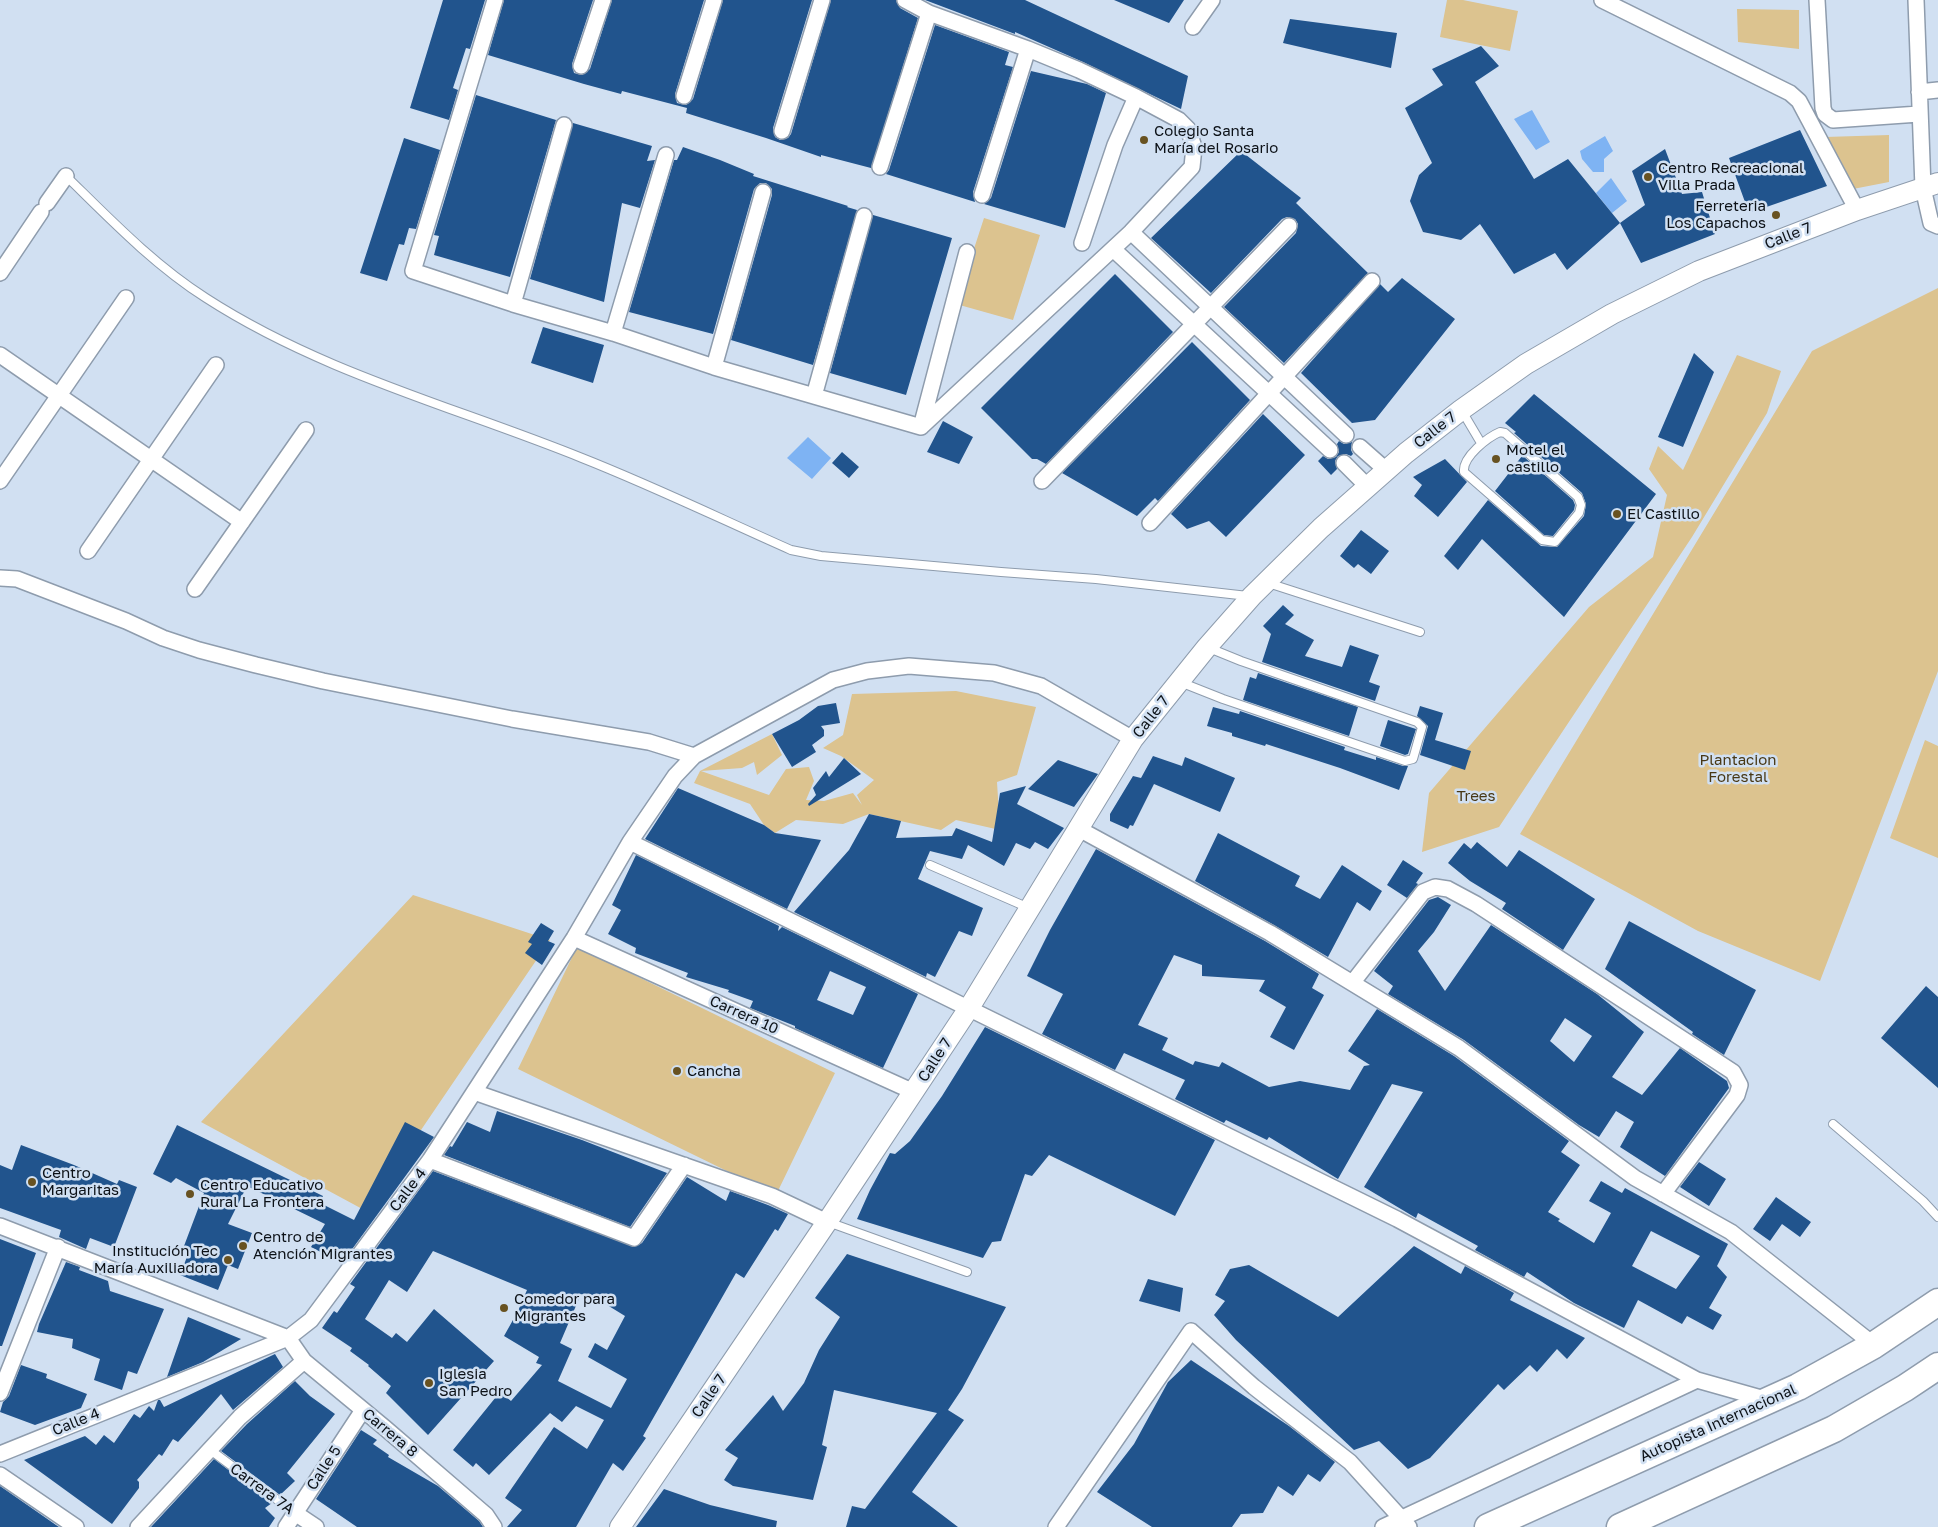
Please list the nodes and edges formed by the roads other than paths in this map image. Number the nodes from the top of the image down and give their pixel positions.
1 (495, 0) edge
2 (603, 0) edge
3 (714, 0) edge
4 (822, 0) edge
5 (904, 0) edge
6 (1212, 0) edge
7 (1817, 0) edge
8 (1916, 0) edge
9 (1606, 1) edge
10 (929, 13) junction
11 (1193, 27) dead end
12 (1028, 49) junction
13 (581, 66) dead end
14 (1938, 90) edge
15 (1919, 92) junction
16 (684, 96) dead end
17 (1136, 97) junction
18 (1919, 114) junction
19 (564, 126) dead end
20 (782, 131) dead end
21 (666, 155) dead end
22 (880, 167) dead end
23 (66, 176) joint
24 (1931, 185) edge
25 (763, 192) dead end
26 (982, 195) dead end
27 (1858, 210) junction
28 (864, 216) dead end
29 (1289, 226) dead end
30 (1938, 226) edge
31 (1131, 232) junction
32 (1082, 243) dead end
33 (1113, 249) junction
34 (967, 252) dead end
35 (0, 273) edge
36 (1372, 282) dead end
37 (126, 298) dead end
38 (513, 304) junction
39 (1211, 307) junction
40 (1194, 324) junction
41 (613, 333) junction
42 (0, 356) edge
43 (216, 365) dead end
44 (714, 367) junction
45 (1285, 377) junction
46 (1269, 394) junction
47 (59, 396) junction
48 (814, 396) junction
49 (1461, 410) junction
50 (921, 427) junction
51 (306, 430) dead end
52 (1346, 434) dead end
53 (1481, 443) junction
54 (1360, 447) dead end
55 (1330, 450) dead end
56 (151, 460) junction
57 (1344, 463) dead end
58 (1386, 470) junction
59 (0, 481) edge
60 (1042, 481) dead end
61 (1368, 487) junction
62 (242, 522) junction
63 (1150, 523) dead end
64 (88, 551) dead end
65 (0, 578) edge
66 (1266, 582) junction
67 (195, 589) dead end
68 (1252, 596) junction
69 (1420, 632) dead end
70 (1207, 647) junction
71 (1179, 681) junction
72 (1133, 739) junction
73 (694, 756) junction
74 (1083, 822) junction
75 (630, 842) junction
76 (930, 865) dead end
77 (1030, 908) junction
78 (574, 938) junction
79 (1353, 982) junction
80 (969, 1008) junction
81 (474, 1092) junction
82 (914, 1092) junction
83 (1833, 1124) dead end
84 (430, 1160) junction
85 (684, 1165) junction
86 (1663, 1194) junction
87 (1938, 1217) edge
88 (827, 1222) junction
89 (0, 1226) edge
90 (58, 1247) junction
91 (967, 1272) dead end
92 (1938, 1302) edge
93 (288, 1338) junction
94 (1874, 1345) junction
95 (304, 1361) junction
96 (1938, 1366) edge
97 (1697, 1380) junction
98 (0, 1393) edge
99 (1770, 1400) junction
100 (363, 1410) junction
101 (209, 1450) junction
102 (0, 1454) edge
103 (0, 1475) edge
104 (295, 1513) junction
105 (1405, 1522) edge
106 (486, 1523) edge
107 (76, 1527) edge
108 (138, 1527) edge
109 (286, 1527) edge
110 (316, 1527) edge
111 (620, 1527) edge
112 (1056, 1527) edge
113 (1383, 1527) edge
114 (1488, 1527) edge
115 (1620, 1527) edge

1 - 38 street
2 - 13 street
3 - 16 street
4 - 20 street
5 - 10 street
6 - 11 street
7 - 18 street
8 - 15 street
9 - 27 street
10 - 12 street
10 - 22 street
12 - 17 street
12 - 26 street
14 - 15 street
15 - 18 street
17 - 31 street
17 - 32 street
18 - 24 street
19 - 38 street
21 - 41 street
23 - 35 street
23 - 68 lane
24 - 27 street, Calle 7
24 - 30 street
25 - 44 street
27 - 49 street, Calle 7
28 - 48 street
29 - 39 street
31 - 33 street
31 - 39 street
33 - 40 street
33 - 50 street
34 - 50 street
36 - 45 street
37 - 47 street
38 - 41 street
39 - 40 street
39 - 45 street
40 - 46 street
40 - 60 street
41 - 44 street
42 - 47 street
43 - 56 street
44 - 48 street
45 - 46 street
45 - 52 street
46 - 55 street
46 - 63 street
47 - 56 street
47 - 59 street
48 - 50 street
49 - 53 lane
49 - 58 street, Calle 7
51 - 62 street
53 - 53 lane
54 - 58 street
56 - 62 street
56 - 64 street
57 - 61 street
58 - 61 street, Calle 7
61 - 66 street, Calle 7
62 - 67 street
65 - 73 street
66 - 68 street, Calle 7
66 - 69 lane
68 - 70 street, Calle 7
70 - 71 street, Calle 7
70 - 71 lane
71 - 72 street, Calle 7
72 - 73 street, Calle 4
72 - 74 street, Calle 7
73 - 75 street, Calle 4
74 - 77 street, Calle 7
74 - 79 street
75 - 78 street, Calle 4
75 - 80 street
76 - 77 lane
77 - 80 street, Calle 7
78 - 81 street, Calle 4
78 - 82 street, Carrera 10
79 - 86 street
79 - 86 street
80 - 82 street, Calle 7
80 - 97 street
81 - 84 street, Calle 4
81 - 85 street
82 - 88 street, Calle 7
83 - 87 lane
84 - 85 street
84 - 93 street, Calle 4
85 - 88 street
86 - 94 street
88 - 91 lane
88 - 111 street, Calle 7
89 - 90 street
90 - 93 street
90 - 98 street
92 - 94 highway, Autopista Internacional
93 - 95 street, Carrera 8
93 - 102 street, Calle 4
94 - 99 highway, Autopista Internacional
95 - 100 street, Carrera 8
95 - 101 street
96 - 115 highway
97 - 99 street
97 - 105 street
99 - 114 highway, Autopista Internacional
100 - 104 street, Calle 5
100 - 106 street, Carrera 8
101 - 104 lane, Carrera 7A
101 - 108 street
103 - 107 street
104 - 109 street, Calle 5
104 - 110 street, Carrera 7A
105 - 112 street
105 - 113 street

